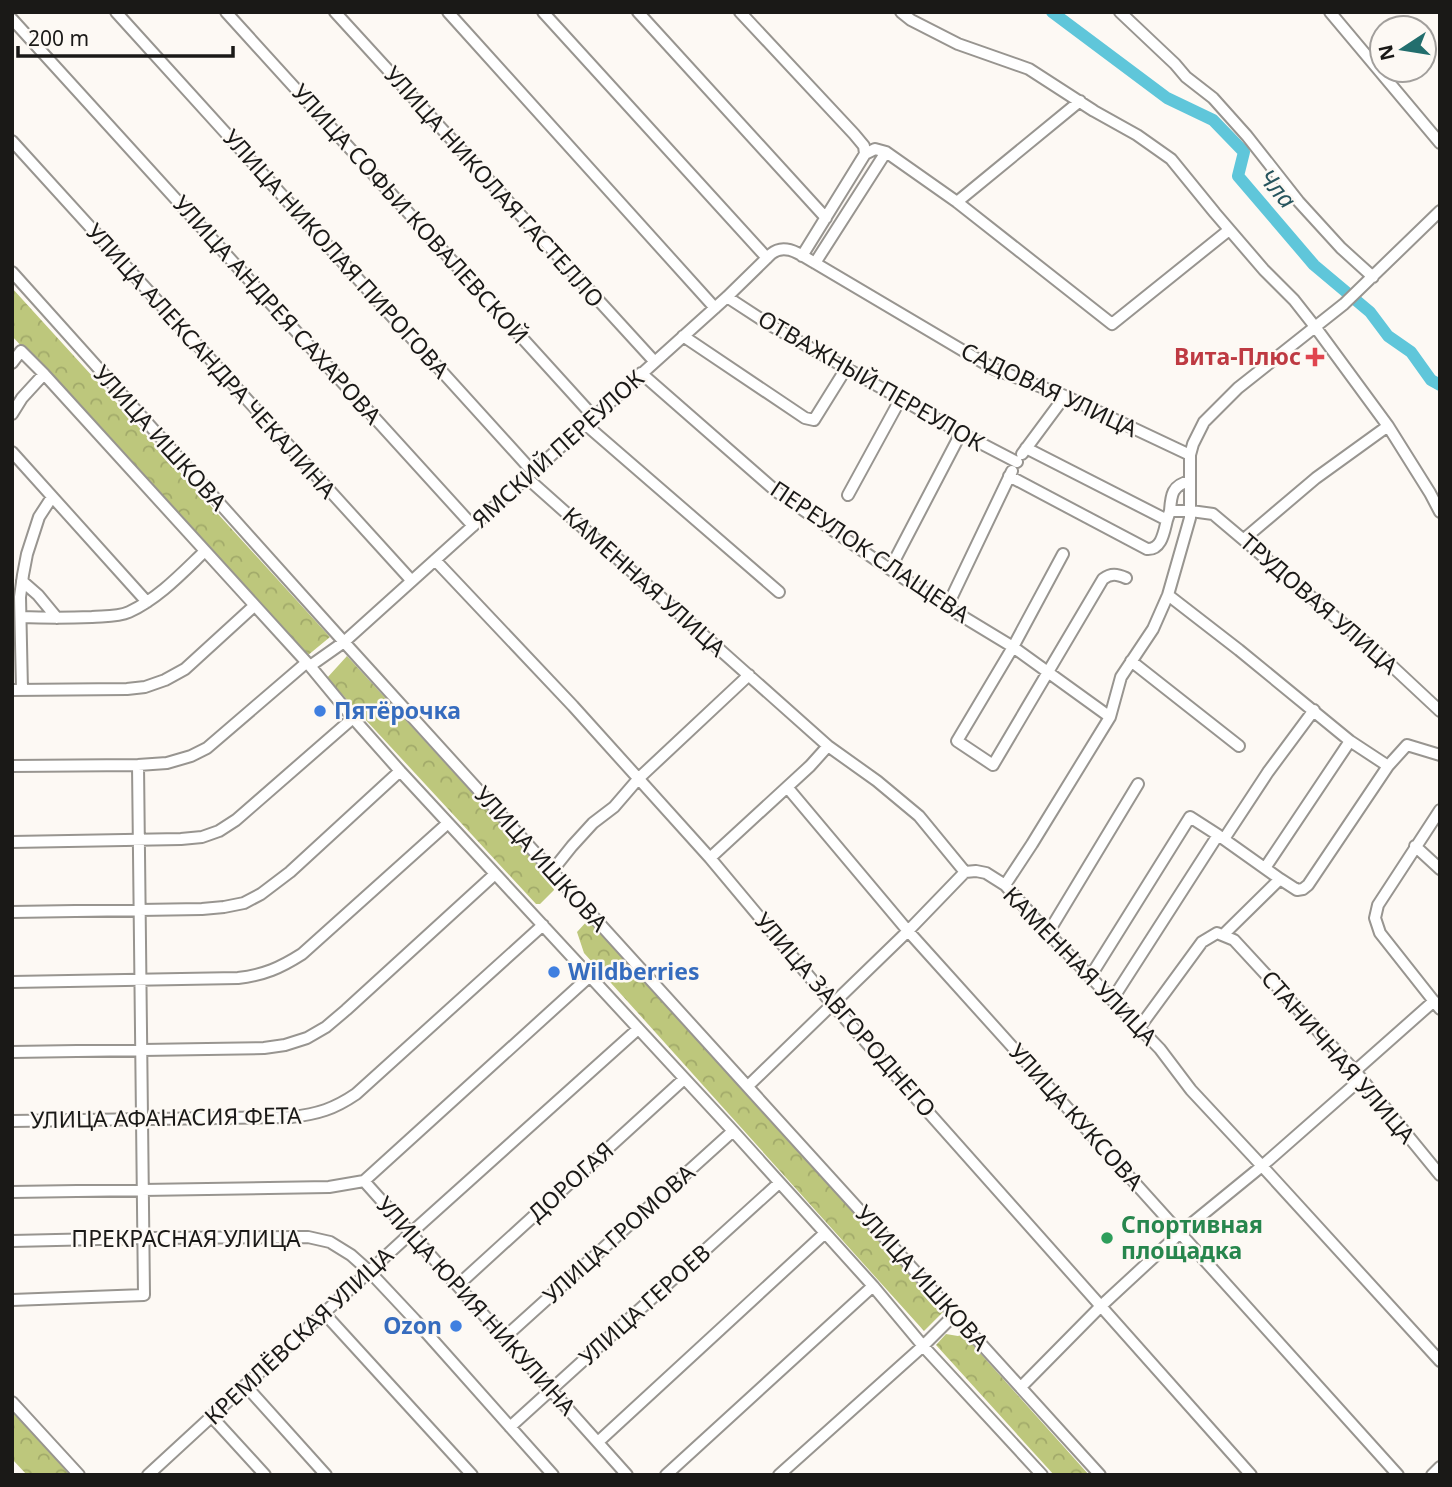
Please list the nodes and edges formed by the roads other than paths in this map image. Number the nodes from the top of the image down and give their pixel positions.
1 (116, 12) edge
2 (226, 12) edge
3 (335, 12) edge
4 (448, 12) edge
5 (543, 12) edge
6 (638, 12) edge
7 (740, 12) edge
8 (901, 12) edge
9 (1120, 12) edge
10 (1330, 12) edge
11 (12, 19) edge
12 (1080, 101) junction
13 (12, 141) edge
14 (1440, 143) edge
15 (886, 152) junction
16 (865, 154) junction
17 (957, 202) junction
18 (1440, 211) edge
19 (826, 218) junction
20 (1229, 230) junction
21 (769, 256) junction
22 (802, 256) junction
23 (815, 263) junction
24 (12, 272) edge
25 (1373, 277) junction
26 (727, 297) junction
27 (715, 308) junction
28 (1316, 328) junction
29 (683, 336) junction
30 (654, 361) junction
31 (12, 363) edge
32 (846, 368) junction
33 (641, 373) junction
34 (44, 374) junction
35 (1065, 396) junction
36 (901, 398) junction
37 (12, 414) edge
38 (589, 420) junction
39 (1388, 426) junction
40 (961, 433) junction
41 (1026, 448) junction
42 (12, 452) edge
43 (1189, 455) junction
44 (1017, 462) junction
45 (530, 475) junction
46 (1009, 476) junction
47 (1190, 481) junction
48 (848, 495) dead end
49 (52, 497) junction
50 (1191, 511) junction
51 (1440, 512) edge
52 (1169, 515) junction
53 (473, 526) junction
54 (1244, 539) junction
55 (205, 551) junction
56 (1063, 554) dead end
57 (435, 560) junction
58 (890, 569) junction
59 (1126, 579) dead end
60 (411, 580) junction
61 (22, 581) junction
62 (779, 592) dead end
63 (1168, 595) junction
64 (147, 601) junction
65 (254, 606) junction
66 (947, 607) junction
67 (21, 617) junction
68 (57, 618) junction
69 (344, 642) junction
70 (1013, 647) junction
71 (1131, 661) junction
72 (308, 664) junction
73 (1049, 672) junction
74 (750, 675) junction
75 (17, 690) edge
76 (1314, 710) junction
77 (1440, 711) edge
78 (1110, 716) junction
79 (353, 718) junction
80 (1350, 741) junction
81 (828, 746) junction
82 (1239, 746) dead end
83 (1440, 755) edge
84 (138, 765) junction
85 (12, 766) edge
86 (1388, 766) junction
87 (400, 771) junction
88 (639, 778) junction
89 (1138, 784) dead end
90 (787, 787) junction
91 (1440, 810) edge
92 (449, 823) junction
93 (1221, 837) junction
94 (139, 841) junction
95 (12, 842) edge
96 (1415, 846) junction
97 (710, 858) junction
98 (1265, 868) junction
99 (1440, 869) edge
100 (552, 871) junction
101 (965, 872) junction
102 (495, 874) junction
103 (1280, 879) junction
104 (1005, 885) junction
105 (140, 911) junction
106 (12, 912) edge
107 (543, 925) junction
108 (908, 931) junction
109 (1048, 933) junction
110 (1228, 938) junction
111 (590, 976) junction
112 (1090, 976) junction
113 (139, 980) junction
114 (12, 982) edge
115 (1112, 1000) junction
116 (832, 1004) junction
117 (1437, 1005) edge
118 (1139, 1028) junction
119 (638, 1029) junction
120 (141, 1049) junction
121 (12, 1052) edge
122 (1358, 1075) junction
123 (684, 1079) junction
124 (748, 1086) junction
125 (141, 1120) junction
126 (12, 1121) edge
127 (733, 1131) junction
128 (1262, 1166) junction
129 (1440, 1175) edge
130 (364, 1181) junction
131 (779, 1183) junction
132 (143, 1190) junction
133 (12, 1192) edge
134 (412, 1232) junction
135 (825, 1233) junction
136 (1180, 1233) junction
137 (144, 1238) junction
138 (12, 1241) edge
139 (369, 1271) junction
140 (458, 1284) junction
141 (873, 1286) junction
142 (12, 1300) edge
143 (1101, 1306) junction
144 (324, 1313) junction
145 (955, 1314) junction
146 (505, 1337) junction
147 (923, 1346) junction
148 (1440, 1361) edge
149 (245, 1385) junction
150 (1021, 1387) junction
151 (551, 1390) junction
152 (12, 1402) edge
153 (212, 1417) junction
154 (510, 1427) junction
155 (598, 1442) junction
156 (1440, 1467) edge
157 (79, 1475) edge
158 (148, 1475) edge
159 (265, 1475) edge
160 (326, 1475) edge
161 (472, 1475) edge
162 (553, 1475) edge
163 (627, 1475) edge
164 (666, 1475) edge
165 (779, 1475) edge
166 (1042, 1475) edge
167 (1100, 1475) edge
168 (1251, 1475) edge
169 (1398, 1475) edge
170 (1432, 1475) edge

1 - 45 street, УЛИЦА НИКОЛАЯ ПИРОГОВА
2 - 38 street, УЛИЦА СОФЬИ КОВАЛЕВСКОЙ
3 - 30 street, УЛИЦА НИКОЛАЯ ГАСТЕЛЛО
4 - 27 street
5 - 21 street
6 - 19 street
7 - 16 street
8 - 12 street
9 - 25 street
10 - 14 street
11 - 53 street, УЛИЦА АНДРЕЯ САХАРОВА
12 - 17 street
12 - 20 street
13 - 60 street, УЛИЦА АЛЕКСАНДРА ЧЕКАЛИНА
15 - 16 street
15 - 17 street
15 - 23 street
16 - 19 street
17 - 20 street
18 - 25 street
19 - 22 street
20 - 28 street
21 - 22 street, САДОВАЯ УЛИЦА
21 - 26 street, ЯМСКИЙ ПЕРЕУЛОК
22 - 23 street, САДОВАЯ УЛИЦА
23 - 35 street, САДОВАЯ УЛИЦА
24 - 69 street, УЛИЦА ИШКОВА
25 - 28 street
26 - 27 street, ЯМСКИЙ ПЕРЕУЛОК
26 - 32 street, ОТВАЖНЫЙ ПЕРЕУЛОК
27 - 29 street, ЯМСКИЙ ПЕРЕУЛОК
28 - 39 street
28 - 43 street
29 - 30 street, ЯМСКИЙ ПЕРЕУЛОК
29 - 32 street
30 - 33 street, ЯМСКИЙ ПЕРЕУЛОК
31 - 34 street, УЛИЦА ИШКОВА
32 - 36 street, ОТВАЖНЫЙ ПЕРЕУЛОК
33 - 38 street, ЯМСКИЙ ПЕРЕУЛОК
33 - 58 street, ПЕРЕУЛОК СЛАЩЕВА
34 - 37 street
34 - 55 street, УЛИЦА ИШКОВА
35 - 41 street
35 - 43 street, САДОВАЯ УЛИЦА
36 - 40 street, ОТВАЖНЫЙ ПЕРЕУЛОК
36 - 48 street
38 - 45 street, ЯМСКИЙ ПЕРЕУЛОК
38 - 62 street
39 - 51 street
39 - 54 street
40 - 44 street, ОТВАЖНЫЙ ПЕРЕУЛОК
40 - 58 street
41 - 44 street
41 - 52 street
42 - 49 street
43 - 47 street
44 - 46 street
45 - 53 street, ЯМСКИЙ ПЕРЕУЛОК
45 - 74 street, КАМЕННАЯ УЛИЦА
46 - 52 street
46 - 66 street
47 - 50 street
47 - 52 street
49 - 61 street
49 - 64 street
50 - 52 street, ТРУДОВАЯ УЛИЦА
50 - 54 street, ТРУДОВАЯ УЛИЦА
50 - 63 street
53 - 57 street, ЯМСКИЙ ПЕРЕУЛОК
54 - 77 street, ТРУДОВАЯ УЛИЦА
55 - 64 street
55 - 65 street, УЛИЦА ИШКОВА
56 - 70 street
57 - 60 street, ЯМСКИЙ ПЕРЕУЛОК
57 - 88 street, УЛИЦА ЗАВГОРОДНЕГО
58 - 66 street, ПЕРЕУЛОК СЛАЩЕВА
59 - 73 street
60 - 69 street, ЯМСКИЙ ПЕРЕУЛОК
61 - 67 street
61 - 68 street
63 - 71 street
63 - 76 street
64 - 68 street
65 - 72 street, УЛИЦА ИШКОВА
65 - 75 street
66 - 70 street, ПЕРЕУЛОК СЛАЩЕВА
67 - 68 street
67 - 75 street
69 - 72 street, ЯМСКИЙ ПЕРЕУЛОК
69 - 100 street, УЛИЦА ИШКОВА
70 - 73 street, ПЕРЕУЛОК СЛАЩЕВА
70 - 73 street
71 - 78 street
71 - 82 street
72 - 79 street, УЛИЦА ИШКОВА
72 - 84 street, ЯМСКИЙ ПЕРЕУЛОК
73 - 78 street, ПЕРЕУЛОК СЛАЩЕВА
74 - 81 street, КАМЕННАЯ УЛИЦА
74 - 88 street
76 - 80 street
76 - 93 street
78 - 104 street
79 - 87 street, УЛИЦА ИШКОВА
79 - 94 street
80 - 86 street
80 - 98 street
81 - 90 street
81 - 101 street, КАМЕННАЯ УЛИЦА
83 - 86 street
84 - 85 street, ЯМСКИЙ ПЕРЕУЛОК
84 - 94 street
86 - 103 street
87 - 92 street, УЛИЦА ИШКОВА
87 - 105 street
88 - 97 street, УЛИЦА ЗАВГОРОДНЕГО
88 - 100 street
89 - 109 street
90 - 97 street
90 - 108 street, УЛИЦА КУКСОВА
91 - 96 street
92 - 102 street, УЛИЦА ИШКОВА
92 - 113 street
93 - 98 street
93 - 112 street
93 - 115 street
94 - 95 street
94 - 105 street
96 - 99 street
96 - 117 street
97 - 116 street, УЛИЦА ЗАВГОРОДНЕГО
98 - 103 street
100 - 124 street, УЛИЦА ИШКОВА
101 - 104 street, КАМЕННАЯ УЛИЦА
101 - 108 street
102 - 107 street, УЛИЦА ИШКОВА
102 - 120 street
103 - 110 street
104 - 109 street, КАМЕННАЯ УЛИЦА
105 - 106 street
105 - 113 street
107 - 111 street, УЛИЦА ИШКОВА
107 - 125 street, УЛИЦА АФАНАСИЯ ФЕТА
108 - 116 street
108 - 136 street, УЛИЦА КУКСОВА
109 - 112 street, КАМЕННАЯ УЛИЦА
110 - 118 street
110 - 122 street, СТАНИЧНАЯ УЛИЦА
111 - 119 street, УЛИЦА ИШКОВА
111 - 130 street
112 - 115 street, КАМЕННАЯ УЛИЦА
113 - 114 street
113 - 120 street
115 - 118 street, КАМЕННАЯ УЛИЦА
116 - 124 street
116 - 143 street, УЛИЦА ЗАВГОРОДНЕГО
117 - 122 street
118 - 128 street, КАМЕННАЯ УЛИЦА
119 - 123 street, УЛИЦА ИШКОВА
119 - 134 street, КРЕМЛЁВСКАЯ УЛИЦА
120 - 121 street
120 - 125 street
122 - 128 street
122 - 129 street, СТАНИЧНАЯ УЛИЦА
123 - 127 street, УЛИЦА ИШКОВА
123 - 140 street, ДОРОГАЯ
124 - 145 street, УЛИЦА ИШКОВА
125 - 126 street, УЛИЦА АФАНАСИЯ ФЕТА
125 - 132 street
127 - 131 street, УЛИЦА ИШКОВА
127 - 146 street, УЛИЦА ГРОМОВА
128 - 136 street
128 - 148 street, КАМЕННАЯ УЛИЦА
130 - 132 street, УЛИЦА ЮРИЯ НИКУЛИНА
130 - 134 street, УЛИЦА ЮРИЯ НИКУЛИНА
131 - 135 street, УЛИЦА ИШКОВА
131 - 151 street, УЛИЦА ГЕРОЕВ
132 - 133 street, УЛИЦА ЮРИЯ НИКУЛИНА
132 - 137 street
134 - 139 street, КРЕМЛЁВСКАЯ УЛИЦА
134 - 140 street, УЛИЦА ЮРИЯ НИКУЛИНА
135 - 141 street, УЛИЦА ИШКОВА
135 - 155 street
136 - 143 street
136 - 169 street, УЛИЦА КУКСОВА
137 - 138 street, ПРЕКРАСНАЯ УЛИЦА
137 - 139 street, ПРЕКРАСНАЯ УЛИЦА
137 - 142 street
139 - 144 street, КРЕМЛЁВСКАЯ УЛИЦА
139 - 154 street, ПРЕКРАСНАЯ УЛИЦА
140 - 146 street, УЛИЦА ЮРИЯ НИКУЛИНА
141 - 147 street, УЛИЦА ИШКОВА
141 - 164 street
143 - 150 street
143 - 168 street, УЛИЦА ЗАВГОРОДНЕГО
144 - 149 street, КРЕМЛЁВСКАЯ УЛИЦА
144 - 161 street
145 - 147 street
145 - 150 street, УЛИЦА ИШКОВА
146 - 151 street, УЛИЦА ЮРИЯ НИКУЛИНА
147 - 165 street
147 - 166 street, УЛИЦА ИШКОВА
149 - 153 street, КРЕМЛЁВСКАЯ УЛИЦА
149 - 160 street
150 - 167 street, УЛИЦА ИШКОВА
151 - 154 street, УЛИЦА ГЕРОЕВ
151 - 155 street, УЛИЦА ЮРИЯ НИКУЛИНА
152 - 157 street
153 - 158 street, КРЕМЛЁВСКАЯ УЛИЦА
153 - 159 street
154 - 162 street, ПРЕКРАСНАЯ УЛИЦА
155 - 163 street, УЛИЦА ЮРИЯ НИКУЛИНА
156 - 170 street

